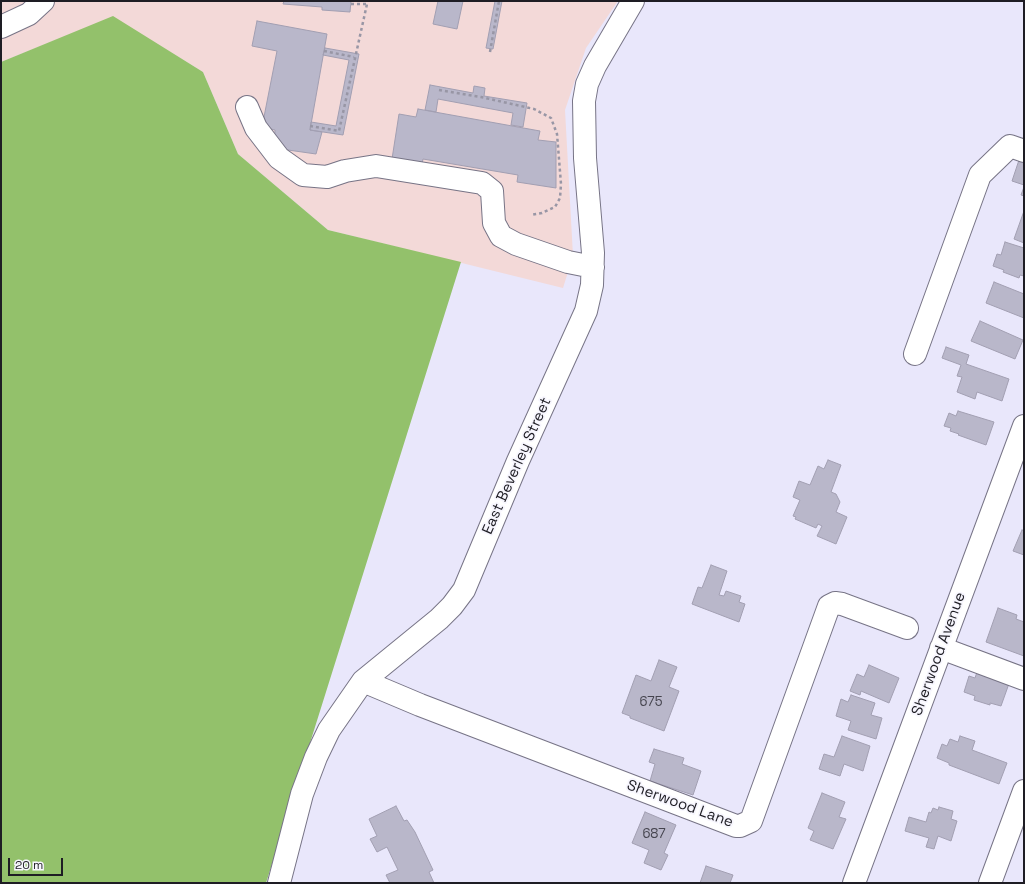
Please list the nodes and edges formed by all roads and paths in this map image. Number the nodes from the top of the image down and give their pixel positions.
1 (43, 1) edge
2 (499, 1) edge
3 (633, 1) edge
4 (367, 3) edge
5 (351, 4) dead end
6 (1, 27) edge
7 (324, 51) dead end
8 (490, 52) dead end
9 (354, 57) junction
10 (439, 90) dead end
11 (247, 107) dead end
12 (310, 126) dead end
13 (1024, 151) edge
14 (531, 215) dead end
15 (593, 267) junction
16 (915, 354) dead end
17 (1024, 426) edge
18 (907, 628) dead end
19 (942, 648) junction
20 (1024, 679) edge
21 (363, 681) junction
22 (1024, 791) edge
23 (279, 883) edge
24 (854, 883) edge
25 (990, 883) edge

1 - 6 street
2 - 8 path
3 - 15 street, East Beverley Street
4 - 5 path
4 - 9 path
7 - 9 path
9 - 12 path
10 - 14 path
11 - 15 street
13 - 16 street
15 - 21 street, East Beverley Street
17 - 19 street, Sherwood Avenue
18 - 21 street, Sherwood Lane
19 - 20 street
19 - 24 street, Sherwood Avenue
21 - 23 street, East Beverley Street
22 - 25 street

